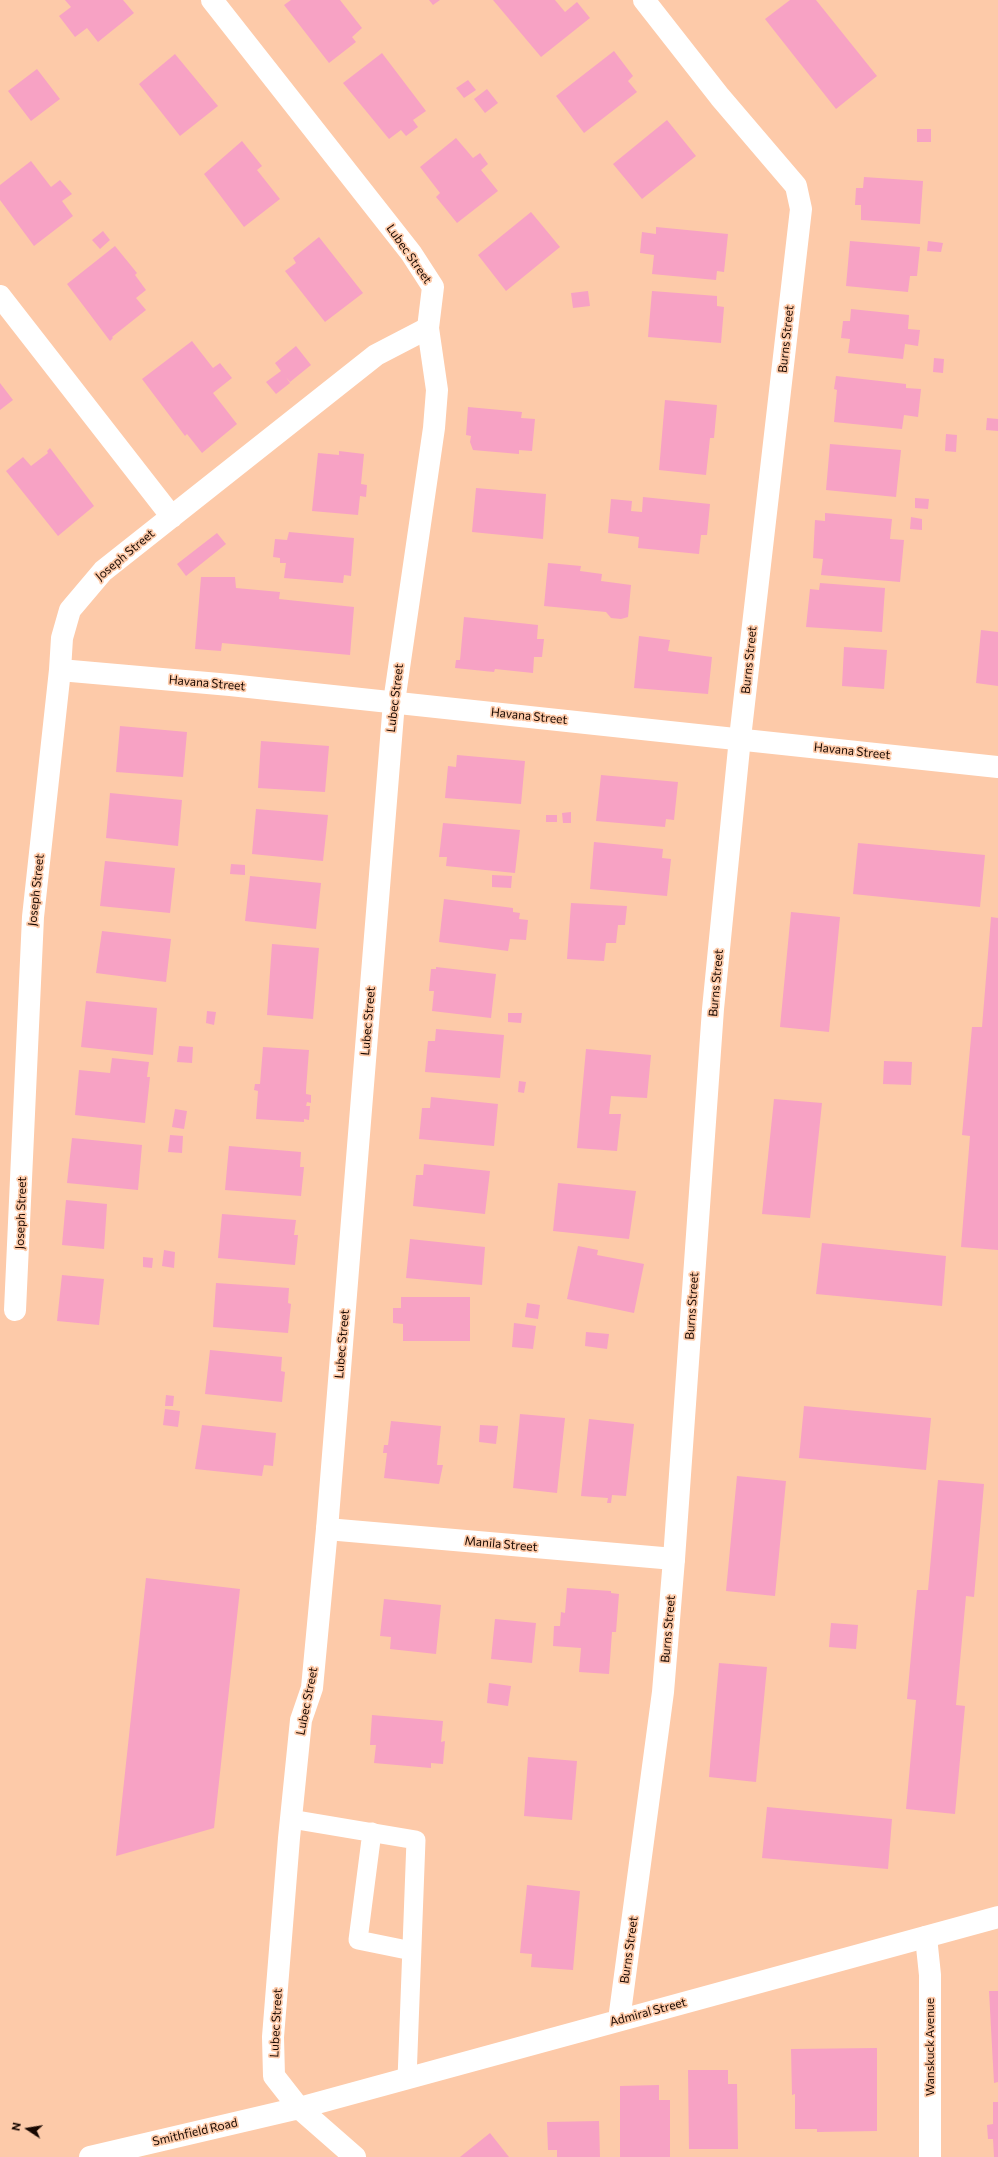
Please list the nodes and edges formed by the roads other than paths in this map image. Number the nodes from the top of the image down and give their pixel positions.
1 (212, 0) edge
2 (644, 0) edge
3 (0, 296) edge
4 (428, 328) junction
5 (172, 517) junction
6 (60, 670) junction
7 (394, 702) junction
8 (740, 738) junction
9 (998, 767) edge
10 (15, 1310) dead end
11 (327, 1529) junction
12 (674, 1559) junction
13 (291, 1818) junction
14 (372, 1832) junction
15 (998, 1917) edge
16 (926, 1937) junction
17 (412, 1951) junction
18 (619, 2020) junction
19 (407, 2079) junction
20 (299, 2108) junction
21 (90, 2157) edge
22 (355, 2157) edge
23 (930, 2157) edge

1 - 4 street, Lubec Street
2 - 8 street, Burns Street
3 - 5 street
4 - 5 street, Joseph Street
4 - 7 street, Lubec Street
5 - 6 street, Joseph Street
6 - 7 street, Havana Street
6 - 10 street, Joseph Street
7 - 8 street, Havana Street
7 - 11 street, Lubec Street
8 - 9 street, Havana Street
8 - 12 street, Burns Street
11 - 12 street, Manila Street
11 - 13 street, Lubec Street
12 - 18 street, Burns Street
13 - 14 lane
13 - 20 street, Lubec Street
14 - 17 lane
14 - 17 lane
15 - 16 street, Admiral Street
16 - 18 street, Admiral Street
16 - 23 street, Wanskuck Avenue
17 - 19 lane
18 - 19 street, Admiral Street
19 - 20 street, Admiral Street
20 - 21 street, Smithfield Road
20 - 22 street, Lubec Street

